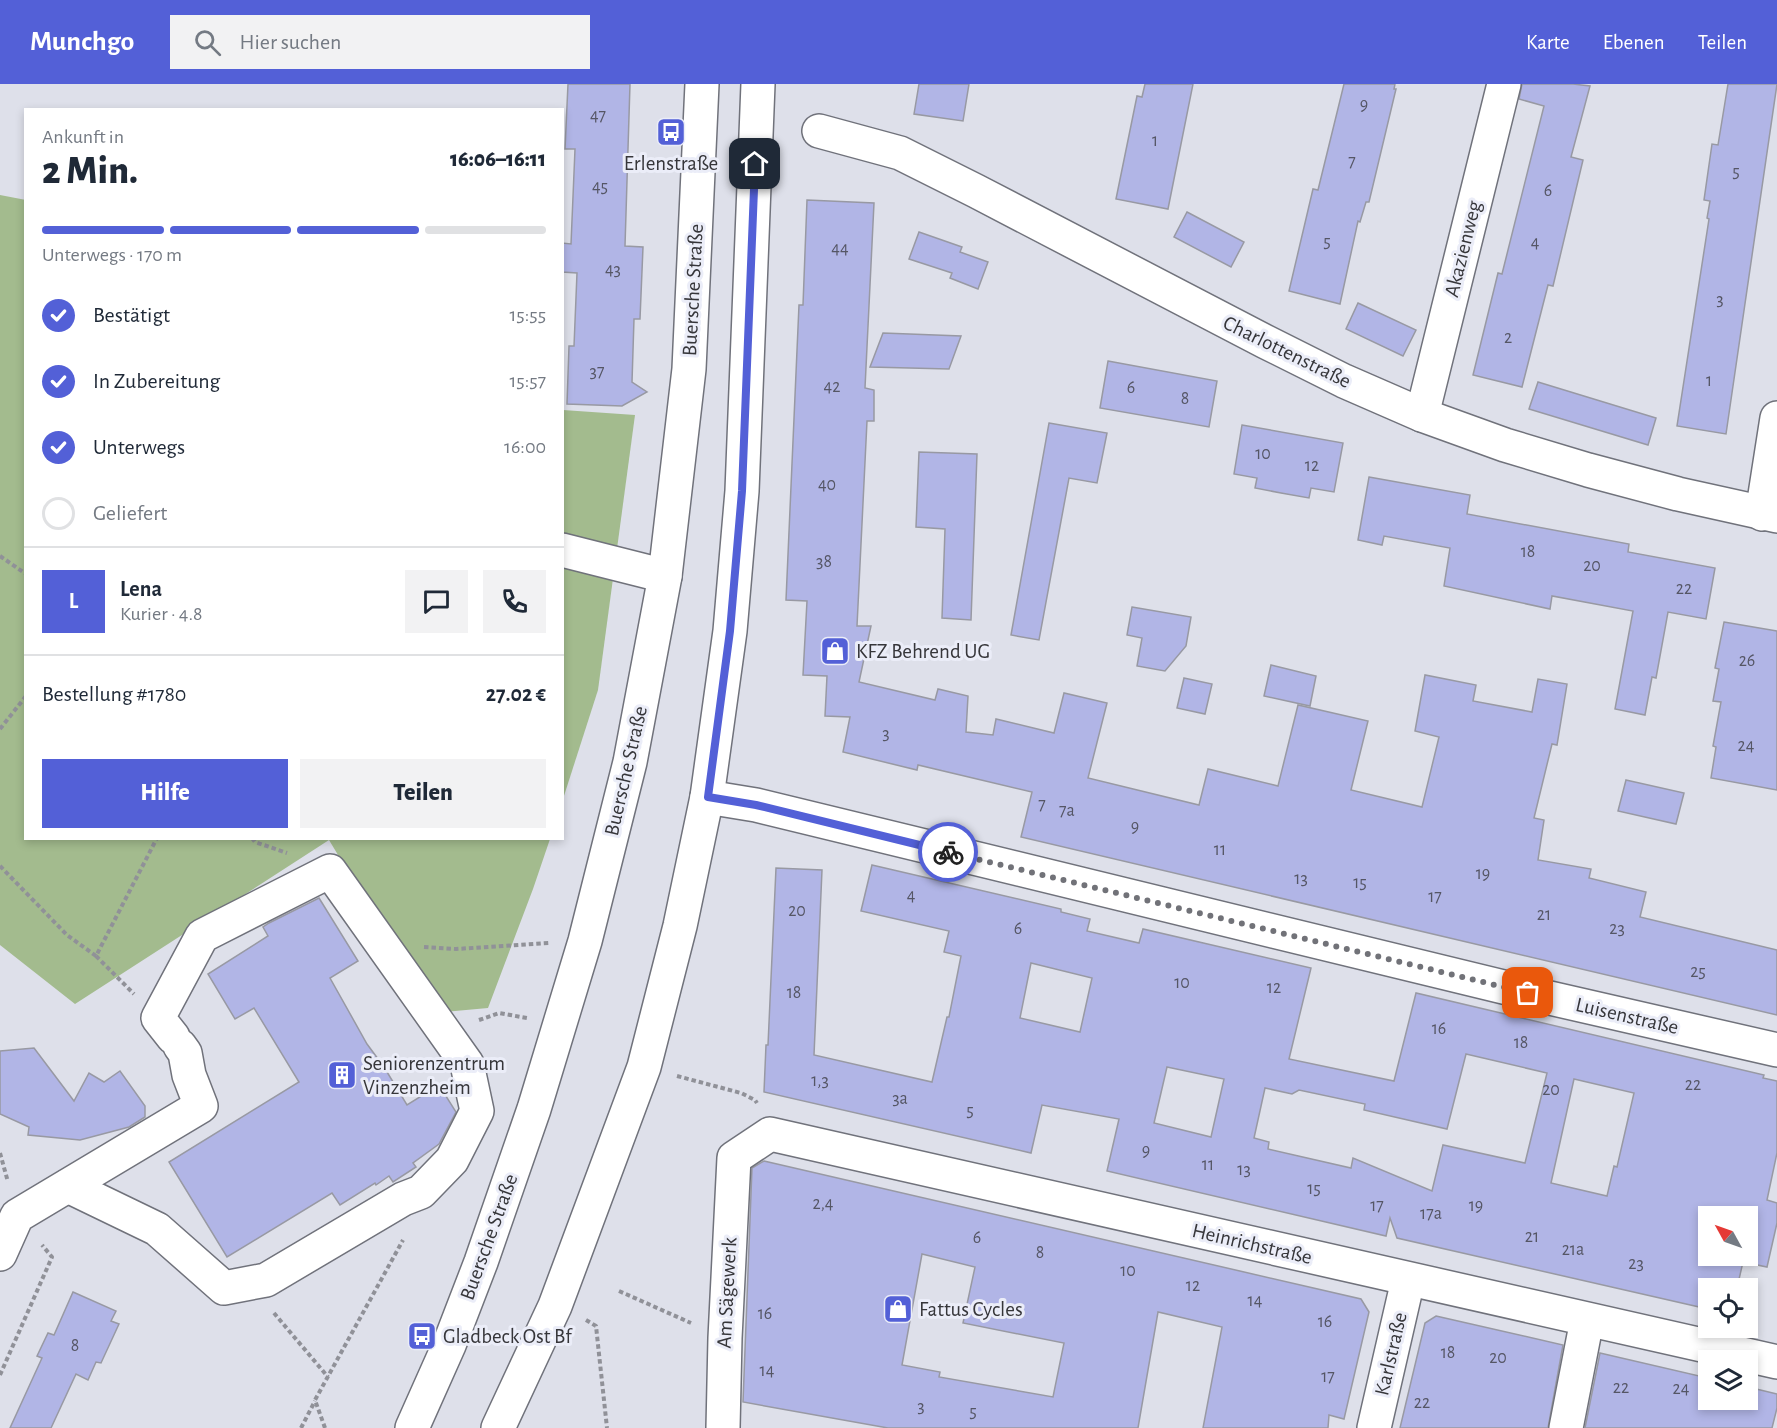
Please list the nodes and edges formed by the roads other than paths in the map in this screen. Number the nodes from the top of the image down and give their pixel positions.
1 (702, 84) edge
2 (758, 84) edge
3 (1504, 84) edge
4 (819, 131) dead end
5 (1422, 415) junction
6 (1777, 418) edge
7 (1770, 515) edge
8 (564, 551) edge
9 (665, 576) junction
10 (708, 797) junction
11 (1777, 1050) edge
12 (734, 1158) joint
13 (68, 1186) junction
14 (0, 1254) edge
15 (1408, 1280) junction
16 (1587, 1320) junction
17 (1777, 1362) edge
18 (412, 1428) edge
19 (498, 1428) edge
20 (723, 1428) edge
21 (1374, 1428) edge
22 (1566, 1428) edge

1 - 9 street, Buersche Straße
2 - 10 street
3 - 5 street, Akazienweg
4 - 5 street, Charlottenstraße
5 - 7 street, Charlottenstraße
6 - 7 street
8 - 9 street
9 - 18 street, Buersche Straße
10 - 11 street, Luisenstraße
10 - 19 street
12 - 15 street, Heinrichstraße
12 - 20 street, Am Sägewerk
13 - 13 street
13 - 14 street
15 - 16 street, Heinrichstraße
15 - 21 street, Karlstraße
16 - 17 street, Heinrichstraße
16 - 22 street

